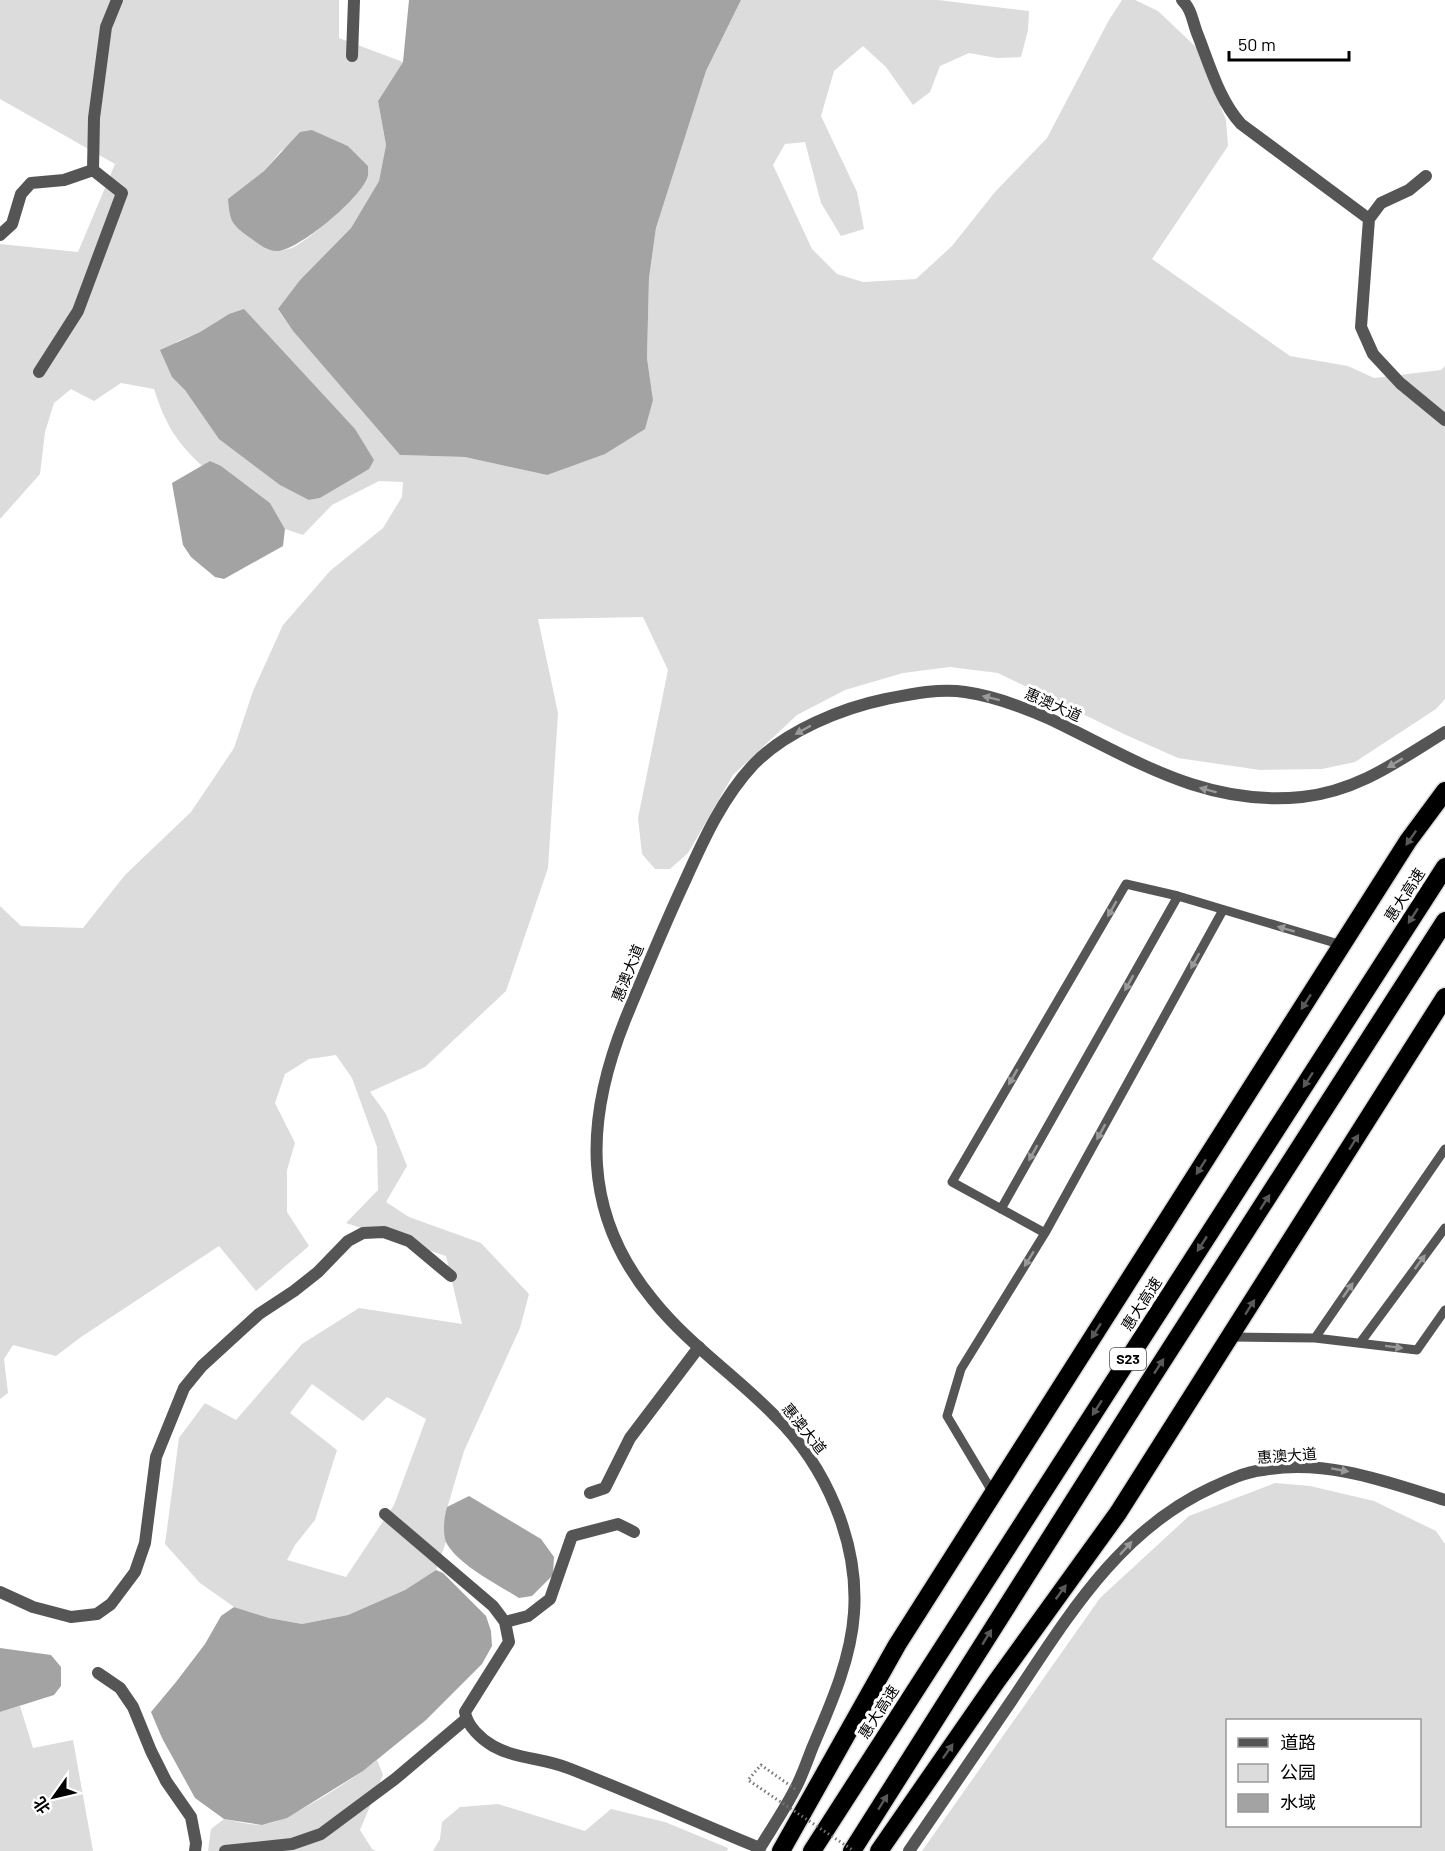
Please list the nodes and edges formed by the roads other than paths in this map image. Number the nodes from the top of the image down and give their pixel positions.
1 (117, 0) edge
2 (354, 0) edge
3 (1182, 0) edge
4 (352, 56) dead end
5 (93, 170) junction
6 (1425, 176) dead end
7 (1369, 219) junction
8 (0, 235) edge
9 (39, 372) dead end
10 (1445, 420) edge
11 (1445, 732) edge
12 (1445, 791) edge
13 (1445, 867) edge
14 (1178, 896) junction
15 (1223, 910) junction
16 (1445, 921) edge
17 (1342, 945) junction
18 (1445, 997) edge
19 (1445, 1149) edge
20 (1001, 1209) junction
21 (1445, 1228) edge
22 (1045, 1233) junction
23 (451, 1276) dead end
24 (1445, 1310) edge
25 (1231, 1337) junction
26 (1315, 1338) junction
27 (1360, 1343) junction
28 (699, 1347) junction
29 (590, 1493) dead end
30 (993, 1493) junction
31 (1445, 1500) edge
32 (385, 1514) dead end
33 (634, 1532) dead end
34 (0, 1592) edge
35 (505, 1622) junction
36 (98, 1673) dead end
37 (466, 1719) junction
38 (759, 1849) edge
39 (195, 1851) edge
40 (225, 1851) edge
41 (781, 1851) edge
42 (812, 1851) edge
43 (853, 1851) edge
44 (879, 1851) edge
45 (909, 1851) edge

1 - 5 street
2 - 4 street
3 - 7 street
5 - 8 street
5 - 9 street
6 - 7 street
7 - 10 street
11 -> 28 street, 惠澳大道
12 -> 17 highway
13 -> 42 highway, 惠大高速 / S23
14 - 15 lane
14 -> 20 lane
14 -> 20 lane
17 -> 15 lane
15 -> 22 lane
43 -> 16 highway, S23
17 -> 30 highway
25 -> 18 highway
26 -> 19 lane
20 - 22 lane
27 -> 21 lane
22 -> 30 lane
23 - 34 street
27 -> 24 lane
25 - 26 lane
44 -> 25 highway
26 - 27 lane
28 - 29 street
28 - 38 street, 惠澳大道
30 - 41 highway
45 -> 31 street, 惠澳大道
32 - 35 street
33 - 35 street
35 - 37 street
36 - 39 street
37 - 38 street
37 - 40 street

